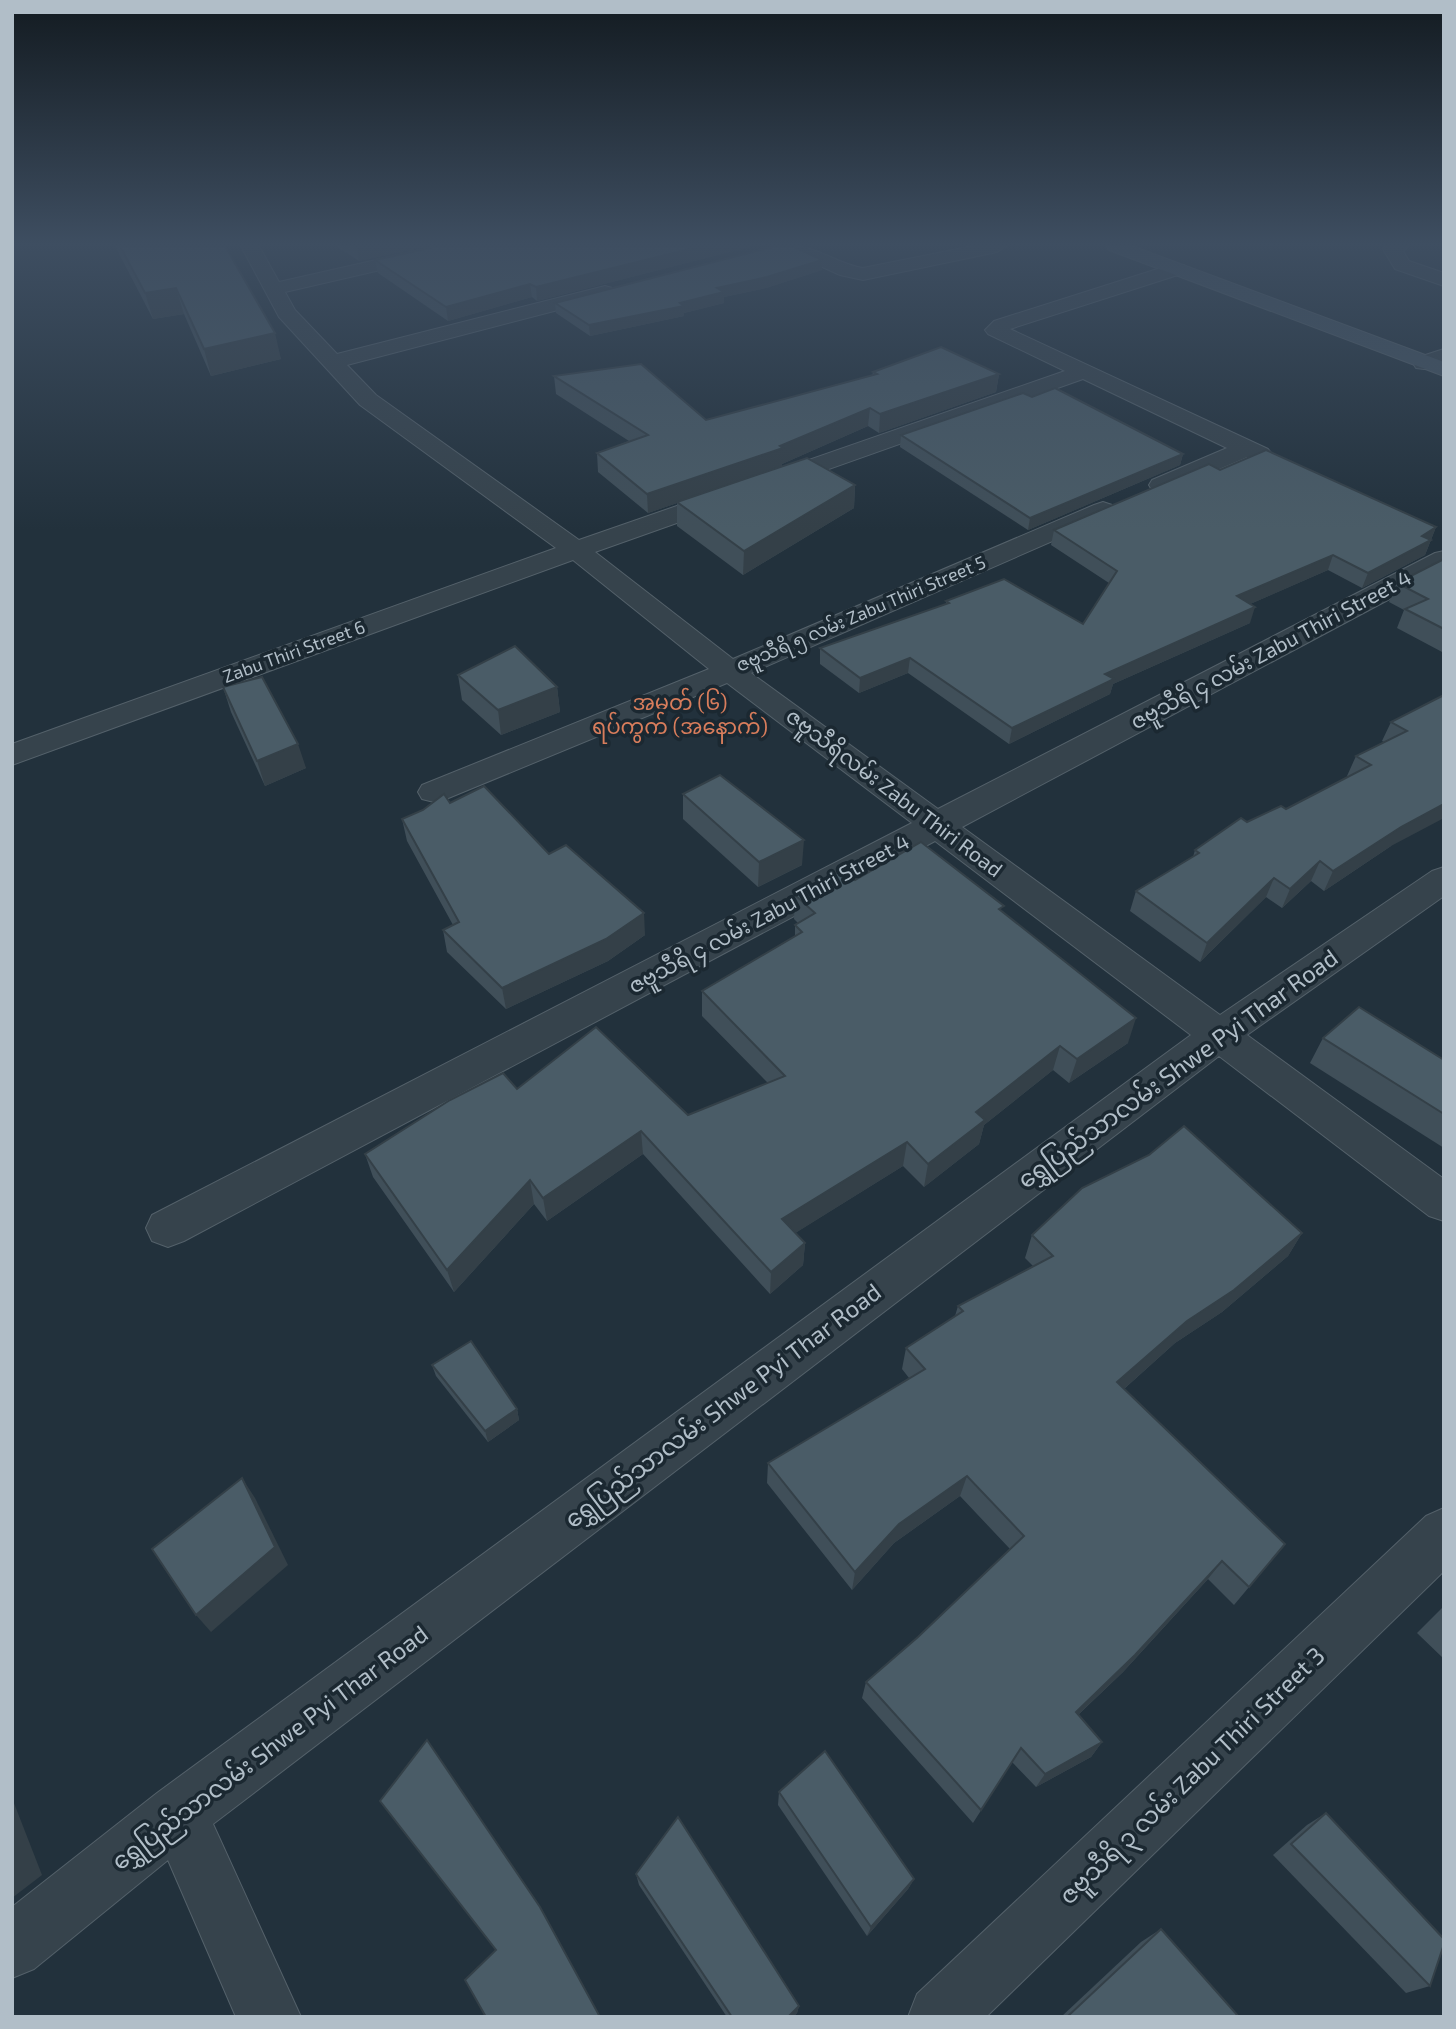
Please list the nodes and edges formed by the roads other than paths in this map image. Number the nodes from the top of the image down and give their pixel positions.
1 (312, 341) edge
2 (414, 341) edge
3 (1017, 341) edge
4 (1375, 341) edge
5 (332, 362) junction
6 (1437, 363) edge
7 (1083, 372) junction
8 (1247, 448) junction
9 (1283, 465) edge
10 (576, 550) junction
11 (1444, 559) edge
12 (730, 671) junction
13 (12, 755) edge
14 (434, 792) dead end
15 (938, 826) junction
16 (1444, 880) edge
17 (1218, 1036) junction
18 (1444, 1203) edge
19 (168, 1228) dead end
20 (1444, 1534) edge
21 (178, 1814) junction
22 (12, 1947) edge
23 (269, 2017) edge
24 (940, 2017) edge

1 - 5 street, ဇဗူသီရိလမ်း Zabu Thiri Road
2 - 5 street
3 - 7 street
4 - 6 main road
5 - 10 street, ဇဗူသီရိလမ်း Zabu Thiri Road
7 - 8 street
7 - 10 street, Zabu Thiri Street 6
8 - 9 street
8 - 12 street, ဇဗူသီရိ ၅ လမ်း Zabu Thiri Street 5
10 - 12 street, ဇဗူသီရိလမ်း Zabu Thiri Road
10 - 13 street, Zabu Thiri Street 6
11 - 15 street, ဇဗူသီရိ ၄ လမ်း Zabu Thiri Street 4
12 - 14 street, ဇဗူသီရိ ၅ လမ်း Zabu Thiri Street 5
12 - 15 street, ဇဗူသီရိလမ်း Zabu Thiri Road
15 - 17 street, ဇဗူသီရိလမ်း Zabu Thiri Road
15 - 19 street, ဇဗူသီရိ ၄ လမ်း Zabu Thiri Street 4
16 - 17 street, ရွှေပြည်သာလမ်း Shwe Pyi Thar Road
17 - 18 street, ဇဗူသီရိလမ်း Zabu Thiri Road
17 - 21 street, ရွှေပြည်သာလမ်း Shwe Pyi Thar Road
20 - 24 street, ဇဗူသီရိ ၃ လမ်း Zabu Thiri Street 3
21 - 22 street, ရွှေပြည်သာလမ်း Shwe Pyi Thar Road
21 - 23 street

